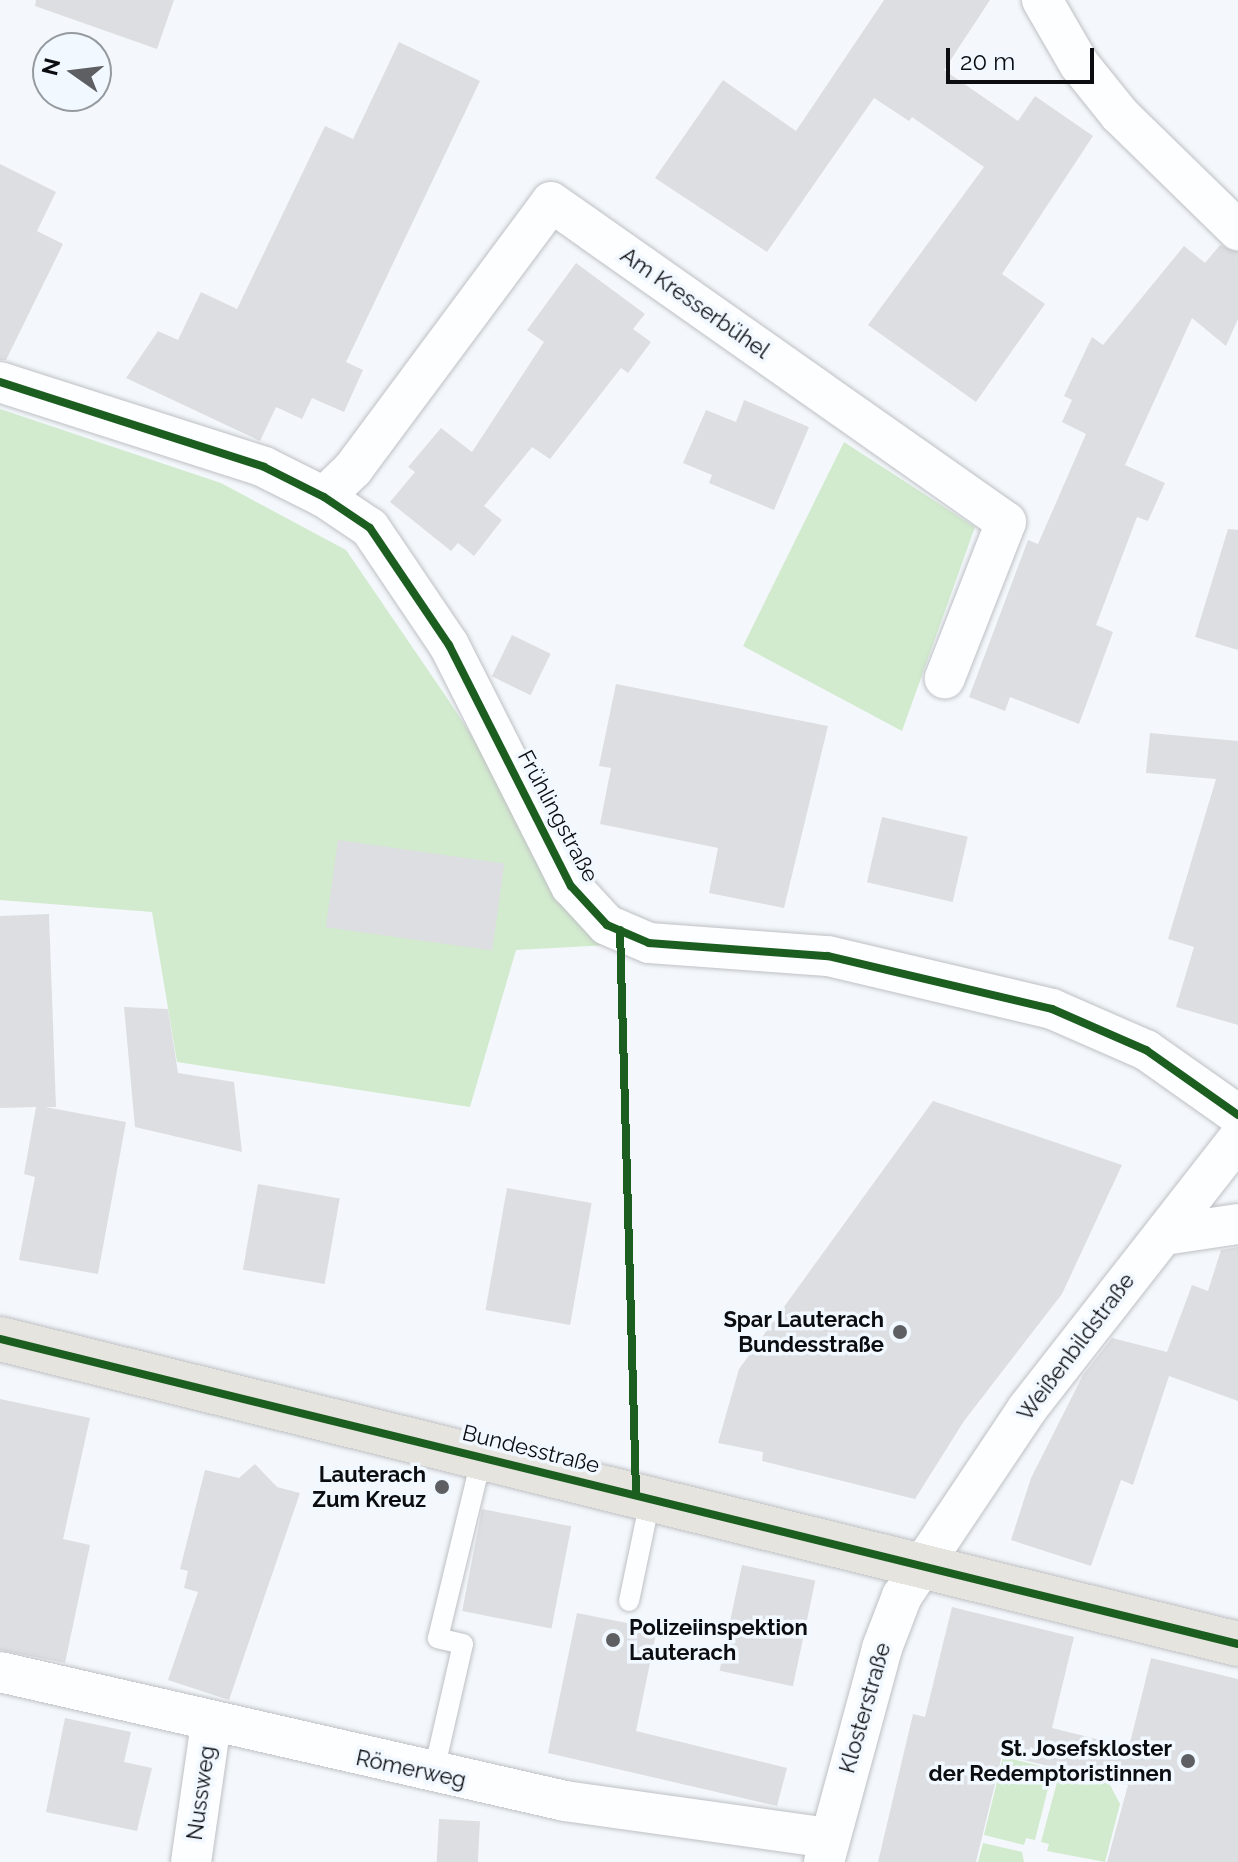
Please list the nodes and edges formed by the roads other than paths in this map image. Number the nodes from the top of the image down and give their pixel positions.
1 (1042, 0) edge
2 (1238, 230) edge
3 (0, 382) edge
4 (324, 497) junction
5 (945, 678) dead end
6 (1238, 1115) edge
7 (1238, 1139) edge
8 (1238, 1224) edge
9 (1164, 1235) junction
10 (0, 1339) edge
11 (482, 1456) junction
12 (651, 1496) junction
13 (927, 1563) junction
14 (629, 1601) dead end
15 (1238, 1644) edge
16 (0, 1672) edge
17 (211, 1723) junction
18 (433, 1775) junction
19 (826, 1850) edge
20 (191, 1862) edge

1 - 2 street
3 - 4 street, Frühlingstraße
4 - 5 street, Am Kresserbühel
4 - 6 street, Frühlingstraße
7 - 9 street, Weißenbildstraße
8 - 9 street
9 - 13 street, Weißenbildstraße
10 - 11 main road, Bundesstraße
11 - 12 main road, Bundesstraße
11 - 18 lane
12 - 13 main road, Bundesstraße
12 - 14 lane
13 - 15 main road, Bundesstraße
13 - 19 street, Klosterstraße
16 - 17 street, Römerweg
17 - 18 street, Römerweg
17 - 20 street, Nussweg
18 - 19 street, Römerweg

